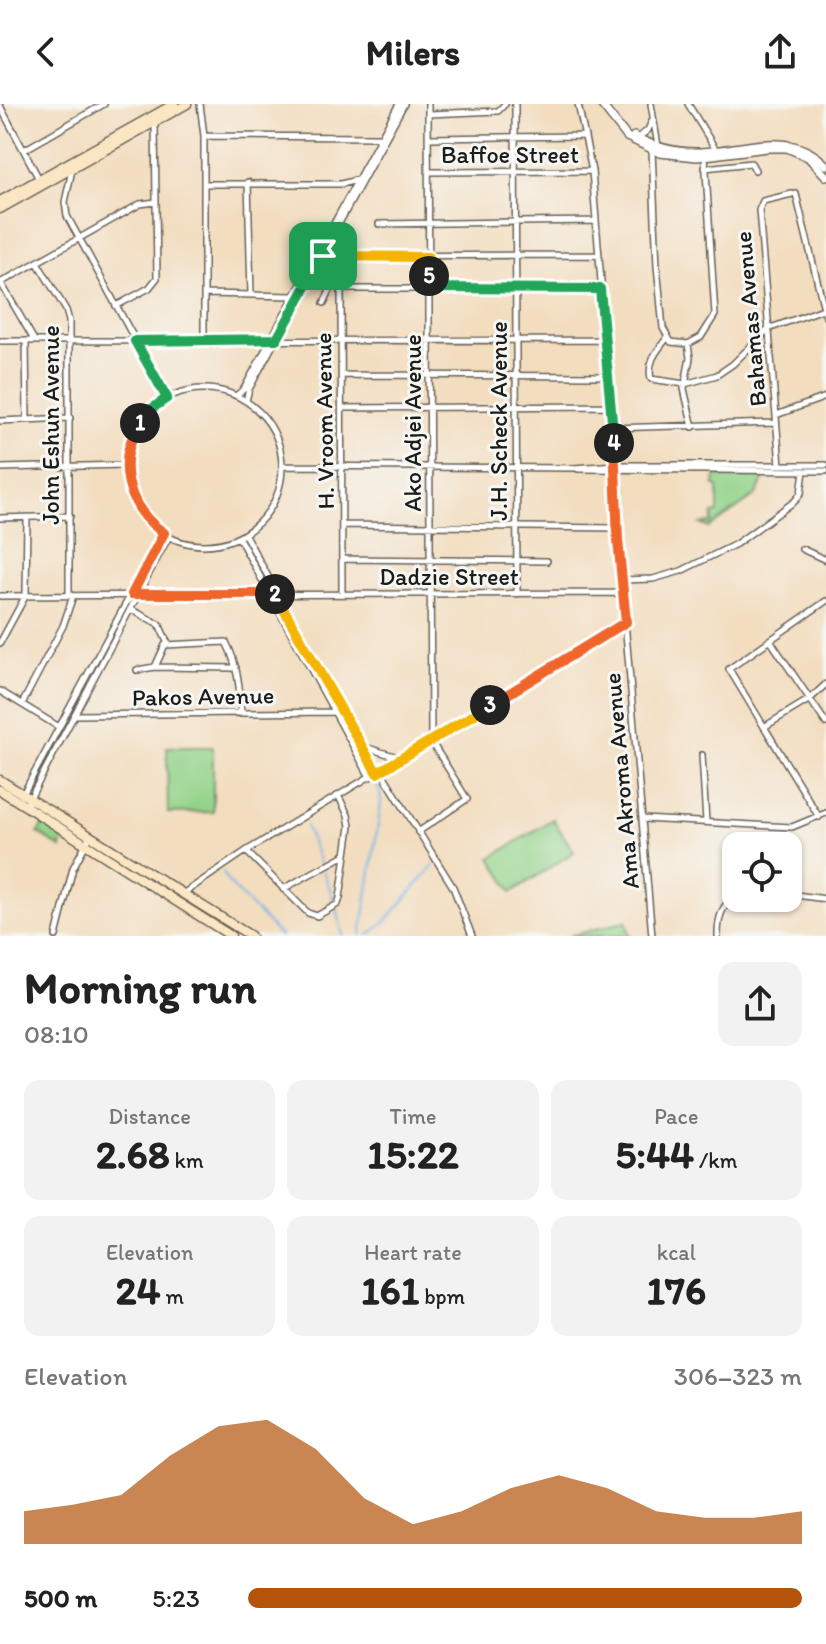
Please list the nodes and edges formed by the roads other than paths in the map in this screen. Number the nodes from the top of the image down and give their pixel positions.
1 (104, 104) edge
2 (174, 104) edge
3 (187, 104) edge
4 (200, 104) edge
5 (401, 104) edge
6 (428, 104) edge
7 (505, 104) edge
8 (515, 104) edge
9 (578, 104) edge
10 (601, 104) edge
11 (651, 104) edge
12 (688, 104) edge
13 (0, 106) edge
14 (429, 114) junction
15 (654, 119) junction
16 (155, 122) junction
17 (618, 126) junction
18 (127, 133) junction
19 (204, 136) junction
20 (515, 136) junction
21 (585, 136) junction
22 (380, 137) junction
23 (429, 138) junction
24 (638, 138) junction
25 (655, 148) junction
26 (24, 150) junction
27 (716, 150) junction
28 (705, 156) junction
29 (826, 165) edge
30 (705, 168) junction
31 (72, 169) junction
32 (755, 170) dead end
33 (515, 171) junction
34 (592, 171) junction
35 (429, 172) junction
36 (826, 176) edge
37 (40, 179) junction
38 (357, 180) junction
39 (248, 182) junction
40 (204, 184) junction
41 (341, 184) junction
42 (349, 197) junction
43 (0, 201) edge
44 (156, 202) junction
45 (0, 209) edge
46 (596, 221) junction
47 (515, 223) junction
48 (379, 224) dead end
49 (428, 224) junction
50 (80, 238) junction
51 (598, 255) junction
52 (323, 256) junction
53 (516, 256) junction
54 (428, 257) junction
55 (37, 262) junction
56 (0, 283) edge
57 (429, 288) junction
58 (516, 288) junction
59 (342, 289) junction
60 (600, 289) junction
61 (204, 294) junction
62 (251, 294) junction
63 (294, 296) junction
64 (324, 303) dead end
65 (116, 306) junction
66 (825, 309) edge
67 (826, 317) edge
68 (768, 329) junction
69 (667, 338) junction
70 (429, 339) junction
71 (34, 340) junction
72 (70, 340) junction
73 (204, 340) junction
74 (273, 340) junction
75 (341, 340) junction
76 (605, 340) junction
77 (0, 341) edge
78 (26, 341) junction
79 (135, 341) junction
80 (516, 341) junction
81 (688, 344) junction
82 (430, 374) junction
83 (343, 375) junction
84 (516, 375) junction
85 (609, 376) junction
86 (685, 384) junction
87 (237, 395) junction
88 (826, 397) edge
89 (167, 398) junction
90 (246, 401) junction
91 (611, 406) junction
92 (343, 408) junction
93 (516, 408) junction
94 (431, 409) junction
95 (776, 415) junction
96 (70, 418) junction
97 (27, 419) junction
98 (0, 421) edge
99 (776, 423) junction
100 (693, 427) junction
101 (612, 428) junction
102 (70, 465) junction
103 (126, 465) junction
104 (780, 465) junction
105 (283, 466) junction
106 (343, 467) junction
107 (430, 467) junction
108 (517, 467) junction
109 (0, 468) edge
110 (614, 468) junction
111 (826, 468) edge
112 (804, 471) junction
113 (70, 516) junction
114 (0, 518) edge
115 (27, 518) junction
116 (343, 525) junction
117 (516, 525) junction
118 (431, 527) junction
119 (618, 528) junction
120 (166, 535) junction
121 (242, 536) junction
122 (802, 549) dead end
123 (430, 558) junction
124 (343, 559) junction
125 (515, 560) junction
126 (826, 560) edge
127 (547, 561) dead end
128 (622, 580) junction
129 (263, 583) junction
130 (623, 593) junction
131 (135, 594) junction
132 (253, 594) junction
133 (272, 594) junction
134 (342, 594) junction
135 (431, 594) junction
136 (517, 594) junction
137 (26, 595) junction
138 (0, 596) edge
139 (71, 596) junction
140 (826, 601) edge
141 (130, 609) junction
142 (626, 622) junction
143 (770, 640) junction
144 (0, 643) edge
145 (168, 644) junction
146 (155, 667) junction
147 (236, 668) junction
148 (137, 670) dead end
149 (826, 684) edge
150 (0, 691) edge
151 (810, 699) junction
152 (22, 704) junction
153 (335, 712) junction
154 (241, 714) junction
155 (73, 715) junction
156 (826, 723) edge
157 (59, 727) junction
158 (764, 727) junction
159 (431, 741) junction
160 (361, 746) junction
161 (702, 755) dead end
162 (402, 758) junction
163 (376, 774) junction
164 (0, 780) edge
165 (31, 787) junction
166 (13, 789) junction
167 (0, 790) edge
168 (339, 797) junction
169 (27, 801) junction
170 (826, 813) edge
171 (819, 817) junction
172 (643, 819) junction
173 (706, 822) junction
174 (418, 832) junction
175 (87, 840) junction
176 (246, 851) junction
177 (346, 855) junction
178 (283, 889) junction
179 (183, 894) junction
180 (802, 896) edge
181 (826, 899) edge
182 (722, 910) edge
183 (56, 936) edge
184 (231, 936) edge
185 (251, 936) edge
186 (472, 936) edge
187 (652, 936) edge
188 (718, 936) edge

1 - 26 street
2 - 18 main road
3 - 16 main road
4 - 19 street
5 - 22 street
5 - 52 street
6 - 14 street, Ako Adjei Avenue
7 - 14 street
8 - 20 street, J.H. Scheck Avenue
9 - 21 street, Ama Akroma Avenue
10 - 17 street
11 - 15 street
12 - 27 street
13 - 26 street
14 - 23 street, Ako Adjei Avenue
15 - 24 street
15 - 25 street
16 - 18 main road
16 - 44 street
17 - 24 street
17 - 25 street
18 - 31 main road
18 - 37 main road
19 - 22 street
19 - 40 street
20 - 21 street
20 - 23 street
20 - 33 street, J.H. Scheck Avenue
21 - 34 street, Ama Akroma Avenue
22 - 38 street
23 - 35 street, Ako Adjei Avenue
24 - 25 street
25 - 27 street
25 - 28 street
25 - 69 street
26 - 37 street
27 - 29 street
28 - 30 street
28 - 36 street
30 - 32 street
30 - 81 street
31 - 45 main road
31 - 50 street
33 - 34 street, Baffoe Street
33 - 35 street, Baffoe Street
33 - 47 street, J.H. Scheck Avenue
34 - 46 street, Ama Akroma Avenue
35 - 49 street, Ako Adjei Avenue
37 - 43 main road
38 - 41 street
38 - 42 street
39 - 40 street
39 - 41 street
39 - 62 street
40 - 61 street
41 - 42 street
42 - 63 street
44 - 50 street
44 - 65 street
46 - 47 street
46 - 51 street, Ama Akroma Avenue
47 - 49 street
47 - 53 street, J.H. Scheck Avenue
48 - 49 street
49 - 54 street, Ako Adjei Avenue
50 - 55 street
50 - 65 street
51 - 53 street
51 - 60 street, Ama Akroma Avenue
52 - 54 street
52 - 74 street
53 - 54 street
53 - 58 street, J.H. Scheck Avenue
54 - 57 street, Ako Adjei Avenue
55 - 56 street
55 - 72 street, John Eshun Avenue
56 - 71 street
57 - 58 street
57 - 59 street
57 - 70 street, Ako Adjei Avenue
58 - 60 street
58 - 80 street, J.H. Scheck Avenue
59 - 64 street, H. Vroom Avenue
59 - 75 street, H. Vroom Avenue
60 - 76 street, Ama Akroma Avenue
61 - 62 street
61 - 73 street
62 - 63 street
63 - 74 street
65 - 79 street
66 - 67 street
66 - 68 street
66 - 68 street, Bahamas Avenue
68 - 86 street
68 - 95 street, Bahamas Avenue
69 - 81 street
69 - 86 street
70 - 75 street
70 - 80 street
70 - 82 street, Ako Adjei Avenue
71 - 72 street
71 - 78 street
72 - 79 street
72 - 96 street, John Eshun Avenue
73 - 74 street
73 - 79 street
74 - 75 street
74 - 87 street
74 - 90 street
75 - 83 street, H. Vroom Avenue
76 - 80 street
76 - 85 street, Ama Akroma Avenue
77 - 78 street
78 - 97 street
79 - 89 street
80 - 84 street, J.H. Scheck Avenue
81 - 86 street
82 - 83 street
82 - 84 street
82 - 94 street, Ako Adjei Avenue
83 - 92 street, H. Vroom Avenue
84 - 85 street
84 - 93 street, J.H. Scheck Avenue
85 - 91 street, Ama Akroma Avenue
86 - 100 street
87 - 89 street
87 - 90 street
88 - 95 street
89 - 103 street
90 - 105 street
91 - 93 street
91 - 101 street, Ama Akroma Avenue
92 - 94 street
92 - 106 street, H. Vroom Avenue
93 - 94 street
93 - 108 street, J.H. Scheck Avenue
94 - 107 street, Ako Adjei Avenue
95 - 99 street, Bahamas Avenue
96 - 97 street
96 - 102 street, John Eshun Avenue
97 - 98 street
99 - 100 street
99 - 104 street, Bahamas Avenue
100 - 101 street
101 - 110 street, Ama Akroma Avenue
102 - 103 street
102 - 109 street
102 - 113 street, John Eshun Avenue
103 - 120 street
104 - 110 street
104 - 111 street
105 - 106 street
105 - 121 street
106 - 107 street
106 - 116 street, H. Vroom Avenue
107 - 108 street
107 - 118 street, Ako Adjei Avenue
108 - 110 street
108 - 117 street, J.H. Scheck Avenue
110 - 112 street
110 - 119 street, Ama Akroma Avenue
111 - 112 street
112 - 128 street
113 - 115 street
113 - 139 street, John Eshun Avenue
114 - 115 street
115 - 137 street
116 - 118 street
116 - 124 street, H. Vroom Avenue
117 - 118 street
117 - 119 street
117 - 125 street, J.H. Scheck Avenue
118 - 123 street, Ako Adjei Avenue
119 - 128 street, Ama Akroma Avenue
120 - 121 street
120 - 131 street
121 - 129 street
121 - 133 street
122 - 126 street
123 - 124 street
123 - 125 street
123 - 135 street, Ako Adjei Avenue
124 - 134 street, H. Vroom Avenue
125 - 127 street
125 - 136 street, J.H. Scheck Avenue
128 - 130 street, Ama Akroma Avenue
129 - 132 street
129 - 133 street
130 - 136 street, Dadzie Street
130 - 142 street, Ama Akroma Avenue
131 - 132 street, Dadzie Street
131 - 139 street, Dadzie Street
131 - 141 street
131 - 157 street
132 - 133 street, Dadzie Street
133 - 134 street, Dadzie Street
133 - 153 street
133 - 160 street
134 - 135 street, Dadzie Street
135 - 136 street, Dadzie Street
135 - 159 street, Ako Adjei Avenue
137 - 138 street, Dadzie Street
137 - 139 street, Dadzie Street
137 - 144 street
139 - 152 street, John Eshun Avenue
140 - 143 street
141 - 145 street
141 - 155 street
142 - 159 street
142 - 172 street, Ama Akroma Avenue
143 - 151 street
143 - 158 street
145 - 146 street
145 - 147 street
146 - 147 street
146 - 148 street
147 - 154 street
149 - 151 street
150 - 152 street
151 - 156 street
151 - 158 street
152 - 157 street
153 - 154 street, Pakos Avenue
153 - 163 street
154 - 155 street, Pakos Avenue
155 - 165 street
157 - 165 street
158 - 171 street
159 - 162 street
159 - 174 street
160 - 162 street
160 - 163 street
161 - 173 street
162 - 163 street
163 - 168 street
163 - 174 street
164 - 166 main road
165 - 166 main road
165 - 169 main road
165 - 169 street
166 - 169 main road
167 - 169 main road
168 - 176 street
168 - 177 street
169 - 175 main road
170 - 171 street
171 - 173 street
172 - 173 street
172 - 187 street, Ama Akroma Avenue
174 - 186 street
175 - 179 main road
175 - 183 street
175 - 184 main road
176 - 178 street
176 - 179 street
177 - 178 street
177 - 178 street
179 - 185 main road
180 - 181 street
182 - 188 street

